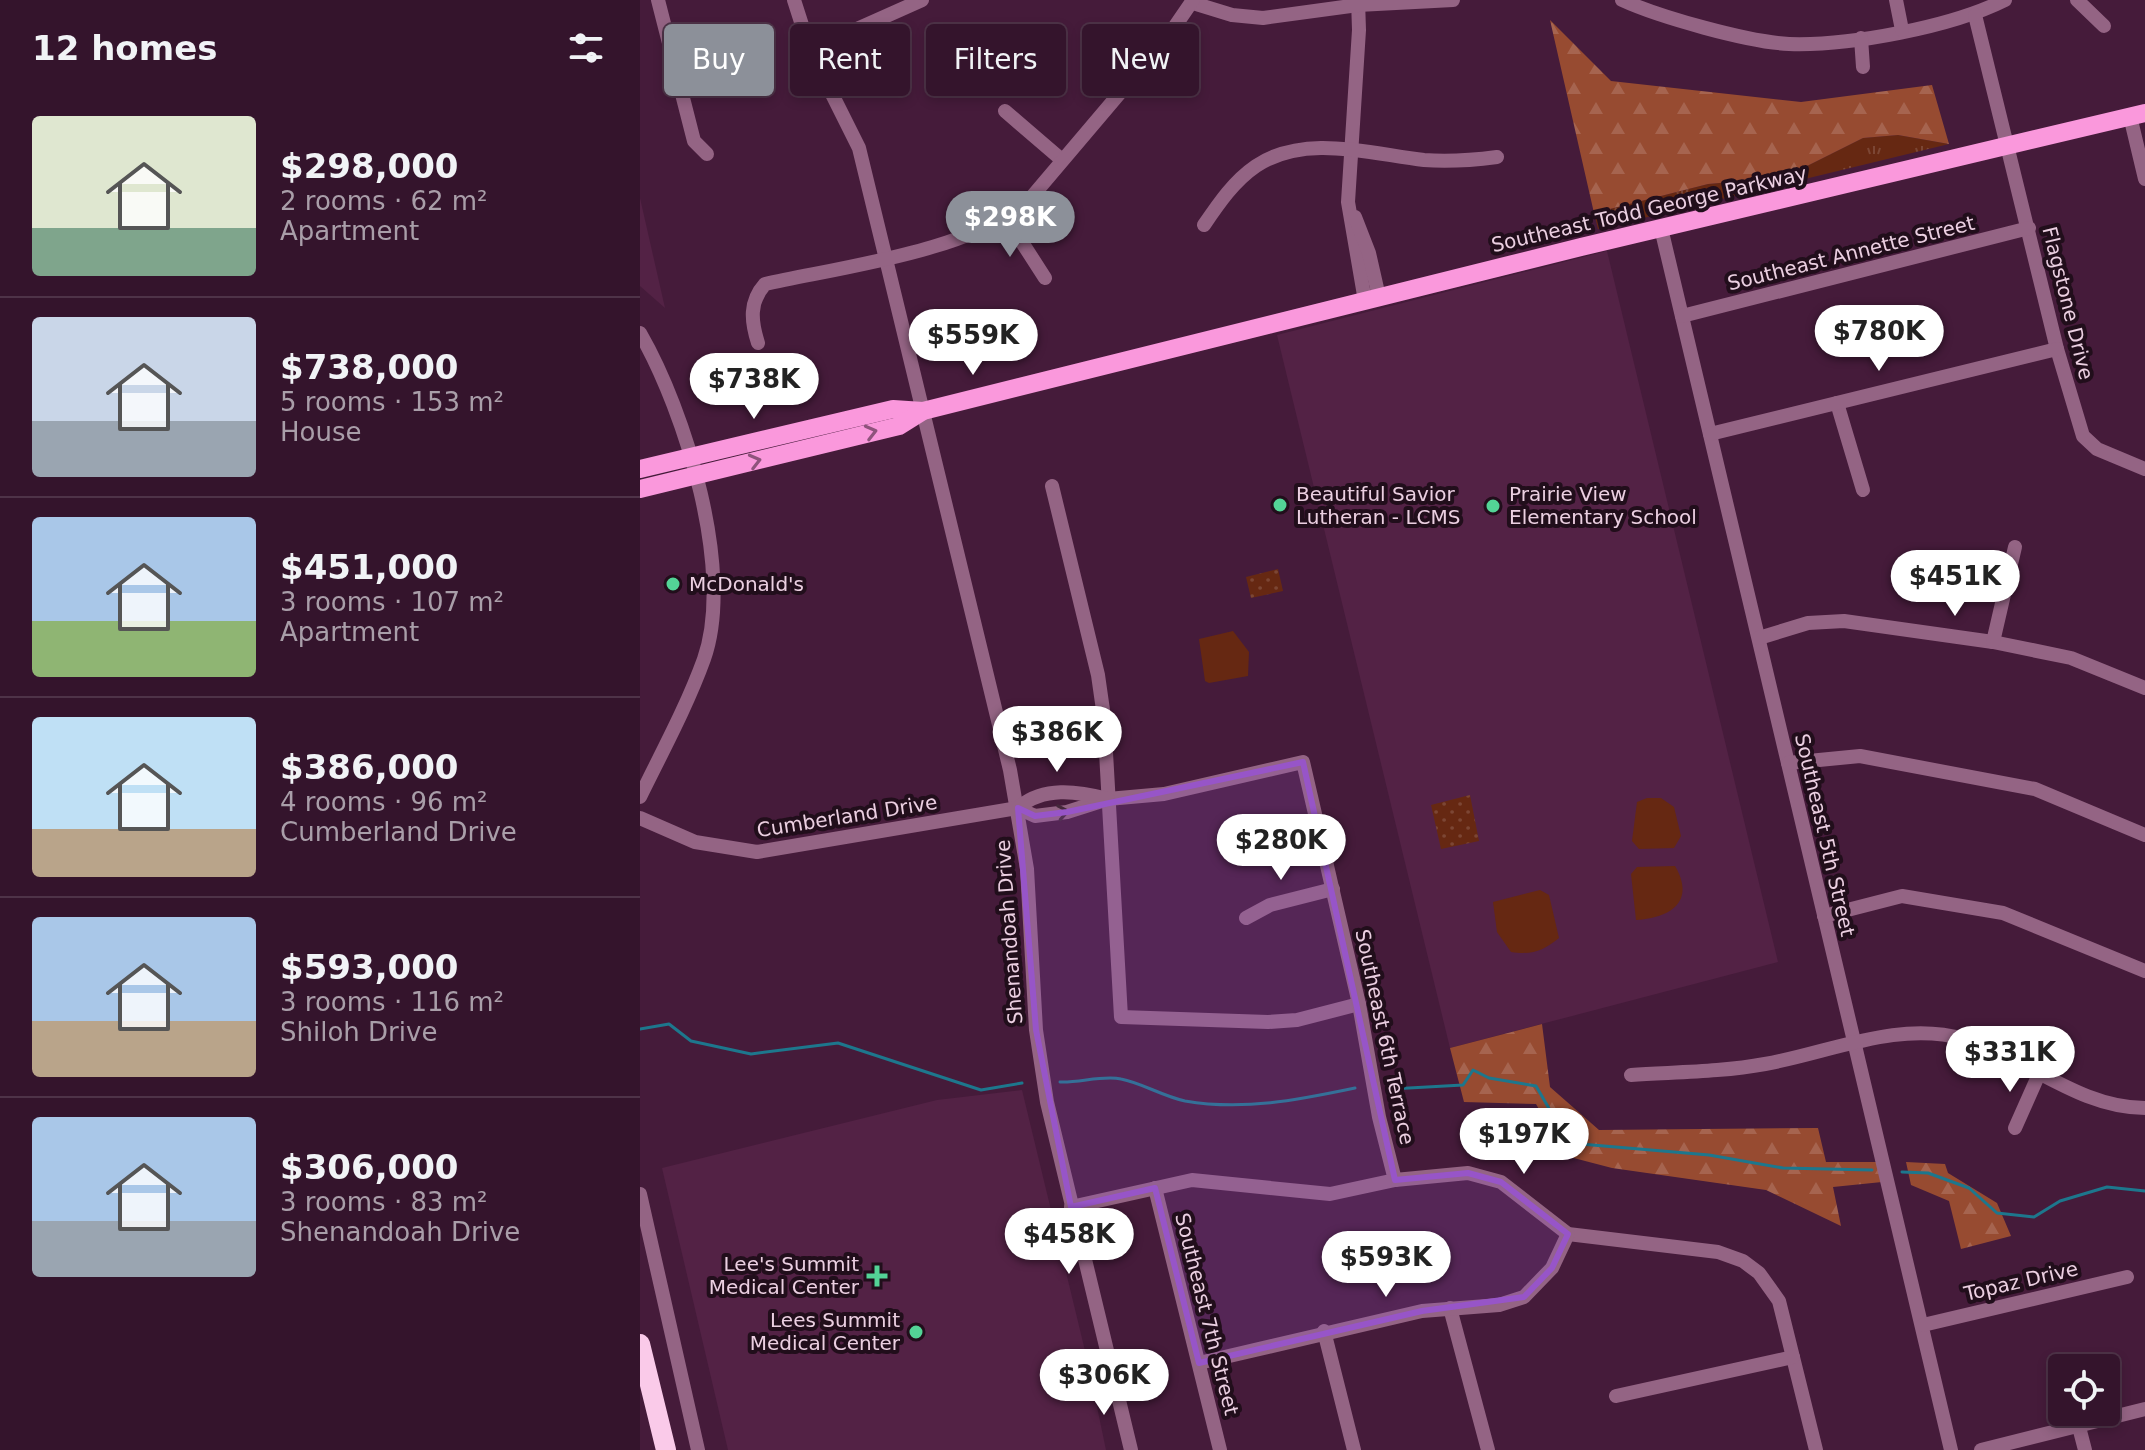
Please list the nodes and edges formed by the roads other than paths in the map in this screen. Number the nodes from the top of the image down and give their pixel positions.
1 (658, 0) edge
2 (794, 0) edge
3 (922, 0) edge
4 (1453, 0) edge
5 (1622, 0) edge
6 (1896, 0) edge
7 (2005, 0) edge
8 (2077, 0) edge
9 (1193, 2) edge
10 (1358, 3) edge
11 (1975, 15) junction
12 (802, 24) edge
13 (868, 24) edge
14 (2104, 26) dead end
15 (1902, 30) junction
16 (1861, 38) junction
17 (1863, 67) dead end
18 (833, 96) edge
19 (1005, 111) dead end
20 (2138, 114) edge
21 (1350, 149) junction
22 (2011, 150) junction
23 (707, 154) dead end
24 (1497, 157) dead end
25 (1062, 160) junction
26 (2145, 179) edge
27 (1007, 219) junction
28 (1204, 225) dead end
29 (1661, 228) junction
30 (2029, 228) junction
31 (886, 257) junction
32 (1045, 278) dead end
33 (1372, 299) junction
34 (1682, 316) junction
35 (640, 333) edge
36 (758, 343) dead end
37 (2057, 349) junction
38 (1837, 403) junction
39 (923, 411) junction
40 (1710, 434) junction
41 (689, 458) junction
42 (640, 469) edge
43 (2145, 469) edge
44 (694, 477) junction
45 (1052, 486) dead end
46 (640, 489) edge
47 (1863, 490) dead end
48 (2015, 547) dead end
49 (1759, 638) junction
50 (1993, 642) junction
51 (2145, 688) edge
52 (1303, 762) joint
53 (1788, 763) junction
54 (640, 797) edge
55 (1108, 799) junction
56 (1018, 808) junction
57 (640, 818) edge
58 (2145, 835) edge
59 (1333, 889) junction
60 (1824, 916) junction
61 (1246, 918) dead end
62 (2145, 971) edge
63 (1359, 1004) junction
64 (1855, 1043) junction
65 (2039, 1074) junction
66 (1631, 1075) dead end
67 (2145, 1108) edge
68 (2015, 1128) dead end
69 (1395, 1180) junction
70 (1155, 1188) junction
71 (640, 1194) edge
72 (1071, 1207) junction
73 (1568, 1234) junction
74 (2127, 1277) dead end
75 (1450, 1308) junction
76 (1923, 1325) junction
77 (1324, 1331) junction
78 (640, 1344) edge
79 (1793, 1357) junction
80 (1199, 1363) junction
81 (1616, 1396) dead end
82 (2145, 1409) edge
83 (2079, 1427) junction
84 (666, 1450) edge
85 (698, 1450) edge
86 (1131, 1450) edge
87 (1220, 1450) edge
88 (1354, 1450) edge
89 (1488, 1450) edge
90 (1816, 1450) edge
91 (1951, 1450) edge
92 (1981, 1450) edge
93 (2085, 1450) edge

1 - 23 street
2 - 12 street, Shenandoah Drive
3 - 13 street
4 - 10 street
5 - 16 street
6 - 15 street
7 - 11 street
8 - 14 street
9 - 10 street
9 - 25 street
10 - 21 street
11 - 15 street
11 - 22 street, Flagstone Drive
15 - 16 street
16 - 17 street
18 - 31 street, Shenandoah Drive
19 - 25 street
20 - 22 main road, Southeast Todd George Parkway
20 - 26 street
21 - 24 street
21 - 28 street
21 - 33 street
22 - 29 main road, Southeast Todd George Parkway
22 - 30 street, Flagstone Drive
25 - 27 street
27 - 31 street
27 - 32 street
29 - 33 main road, Southeast Todd George Parkway
29 - 34 street, Southeast 5th Street
30 - 34 street, Southeast Annette Street
30 - 37 street, Flagstone Drive
31 - 36 street
31 - 39 street, Shenandoah Drive
33 - 39 main road, Southeast Todd George Parkway
34 - 40 street, Southeast 5th Street
35 - 41 street
37 - 38 street
37 - 43 street, Flagstone Drive
38 - 40 street
38 - 47 street
39 - 41 main road
44 -> 39 main road
39 - 56 street, Shenandoah Drive
40 - 49 street, Southeast 5th Street
41 - 42 main road
41 - 44 street
44 - 46 main road
44 - 54 street
45 - 55 street
48 - 50 street
49 - 50 street
49 - 53 street, Southeast 5th Street
50 - 51 street
52 - 55 street, Cumberland Drive
52 - 59 street, Southeast 6th Terrace
53 - 58 street
53 - 60 street, Southeast 5th Street
55 - 56 street, Cumberland Drive
55 - 63 street
56 - 57 street, Cumberland Drive
56 - 72 street, Shenandoah Drive
59 - 61 street
59 - 63 street, Southeast 6th Terrace
60 - 62 street
60 - 64 street, Southeast 5th Street
63 - 69 street, Southeast 6th Terrace
64 - 65 street
64 - 66 street
64 - 76 street, Southeast 5th Street
65 - 67 street
65 - 68 street
69 - 70 street
69 - 73 street
70 - 72 street
70 - 80 street, Southeast 7th Street
71 - 85 street
72 - 86 street, Shenandoah Drive
73 - 75 street
73 - 79 street
74 - 76 street, Topaz Drive
75 - 77 street
75 - 89 street
76 - 91 street, Southeast 5th Street
77 - 80 street
77 - 88 street
78 - 84 highway
79 - 81 street
79 - 90 street
80 - 87 street, Southeast 7th Street
82 - 83 street
83 - 92 street
83 - 93 street

